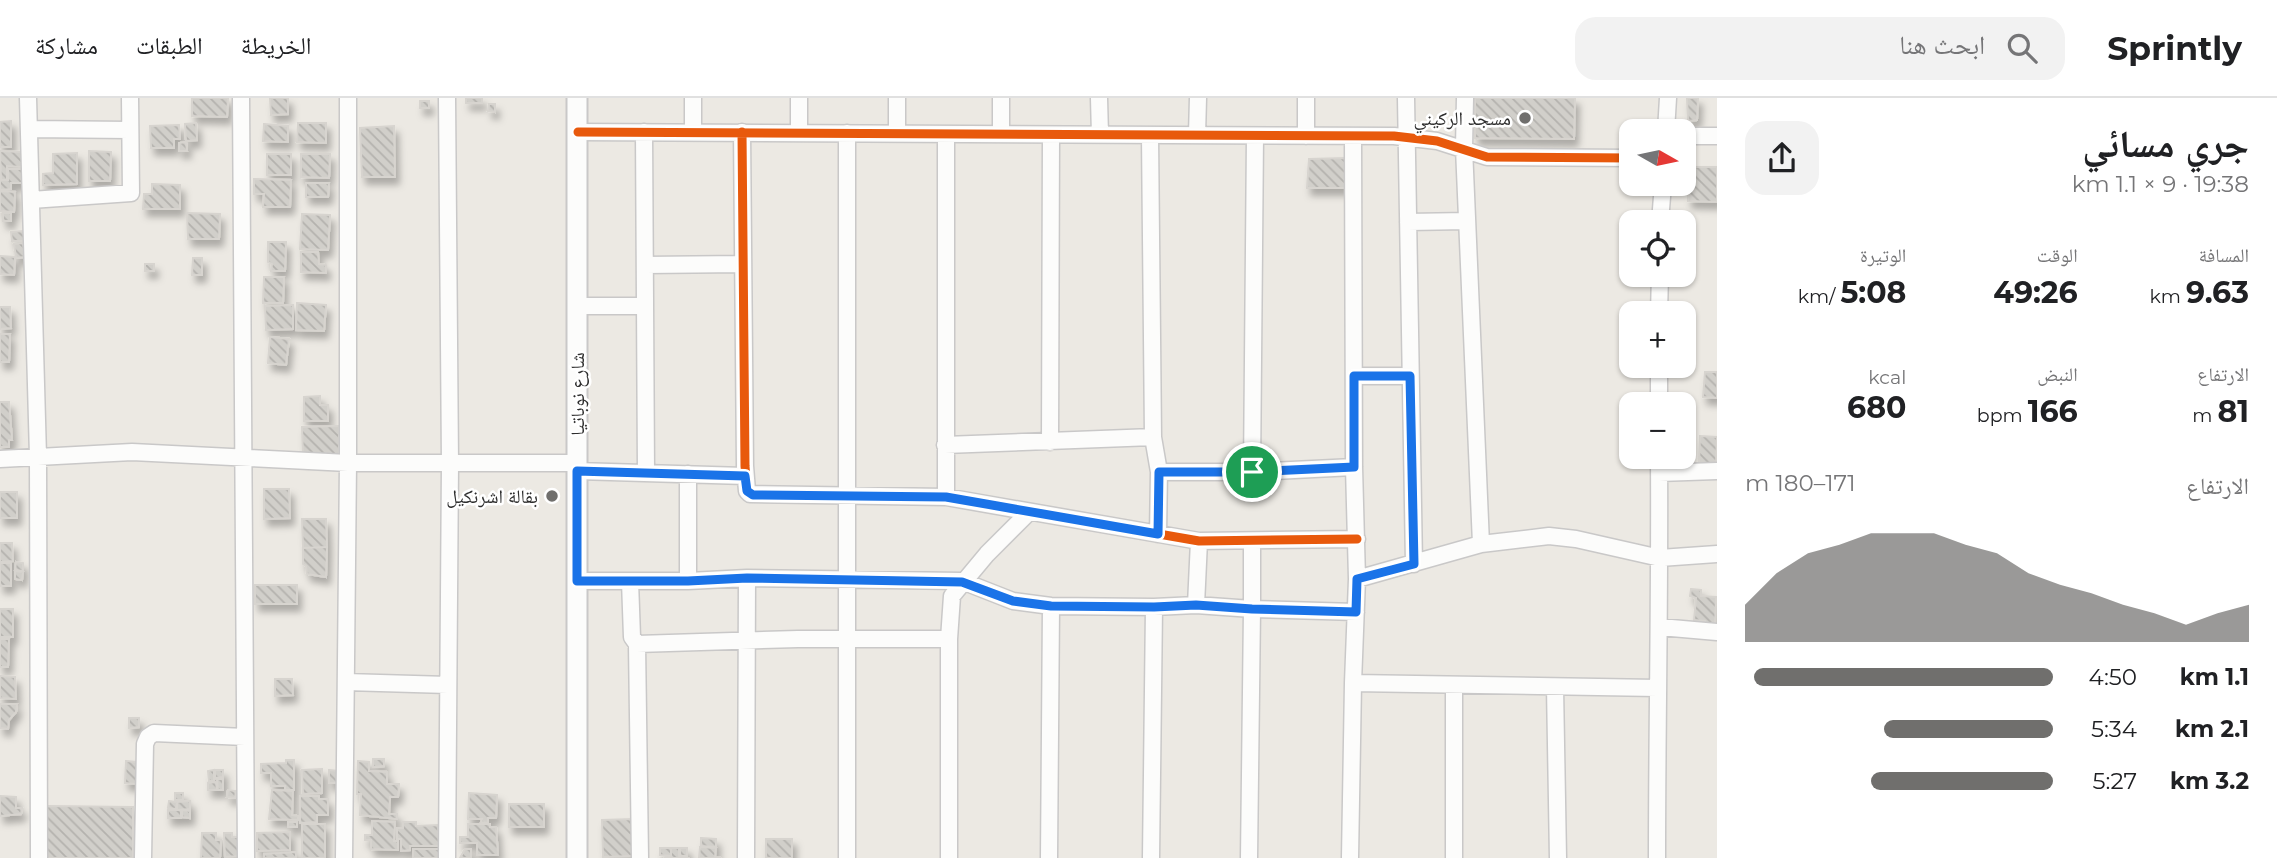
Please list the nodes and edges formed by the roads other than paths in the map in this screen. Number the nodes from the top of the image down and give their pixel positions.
1 (28, 98) edge
2 (130, 98) edge
3 (240, 98) edge
4 (348, 98) edge
5 (447, 98) edge
6 (578, 98) edge
7 (693, 98) edge
8 (799, 98) edge
9 (897, 98) edge
10 (1001, 98) edge
11 (1100, 98) edge
12 (1198, 98) edge
13 (1306, 98) edge
14 (1406, 98) edge
15 (1465, 98) edge
16 (1668, 98) edge
17 (1667, 119) edge
18 (29, 129) junction
19 (130, 130) junction
20 (578, 132) junction
21 (644, 132) junction
22 (693, 132) junction
23 (742, 132) junction
24 (799, 133) junction
25 (847, 133) junction
26 (897, 134) junction
27 (946, 134) junction
28 (1001, 134) junction
29 (1051, 135) junction
30 (1100, 135) junction
31 (1197, 135) junction
32 (1150, 136) junction
33 (1255, 136) junction
34 (1306, 136) junction
35 (1353, 136) junction
36 (1696, 136) edge
37 (1717, 136) edge
38 (1406, 137) junction
39 (1464, 148) junction
40 (1619, 158) edge
41 (32, 200) junction
42 (1467, 221) junction
43 (1408, 222) junction
44 (743, 264) junction
45 (645, 265) junction
46 (577, 306) junction
47 (645, 306) junction
48 (1354, 376) junction
49 (1410, 376) junction
50 (1153, 437) junction
51 (1050, 442) junction
52 (945, 445) junction
53 (38, 456) junction
54 (0, 459) edge
55 (244, 459) junction
56 (348, 463) junction
57 (450, 464) junction
58 (577, 467) junction
59 (1354, 467) junction
60 (1659, 469) edge
61 (1696, 469) edge
62 (1717, 471) edge
63 (1159, 472) junction
64 (1252, 472) junction
65 (646, 473) junction
66 (688, 474) junction
67 (745, 476) junction
68 (848, 495) junction
69 (946, 497) junction
70 (1029, 512) junction
71 (1158, 534) junction
72 (1357, 540) junction
73 (1199, 541) junction
74 (1252, 542) junction
75 (1481, 544) junction
76 (1717, 554) edge
77 (1661, 558) junction
78 (1414, 564) junction
79 (747, 578) junction
80 (847, 578) junction
81 (1357, 579) junction
82 (577, 581) junction
83 (631, 581) junction
84 (688, 581) junction
85 (962, 582) junction
86 (1196, 605) junction
87 (1051, 606) junction
88 (1154, 607) junction
89 (1252, 609) junction
90 (1356, 612) junction
91 (1660, 627) junction
92 (1717, 632) edge
93 (845, 639) junction
94 (950, 639) junction
95 (748, 640) junction
96 (637, 644) junction
97 (346, 682) junction
98 (1353, 683) junction
99 (448, 685) junction
100 (1454, 686) junction
101 (1555, 687) junction
102 (1657, 688) junction
103 (245, 737) junction
104 (39, 858) edge
105 (143, 858) edge
106 (246, 858) edge
107 (344, 858) edge
108 (447, 858) edge
109 (577, 858) edge
110 (640, 858) edge
111 (746, 858) edge
112 (847, 858) edge
113 (949, 858) edge
114 (1049, 858) edge
115 (1151, 858) edge
116 (1249, 858) edge
117 (1350, 858) edge
118 (1454, 858) edge
119 (1558, 858) edge
120 (1657, 858) edge

1 - 18 street
2 - 19 street
3 - 55 street
4 - 56 street
5 - 57 street
6 - 20 street, شارع نوباتيا
7 - 22 street
8 - 24 street
9 - 26 street
10 - 28 street
11 - 30 street
12 - 31 street
13 - 34 street
14 - 38 street
15 - 39 street
16 - 17 street
18 - 19 street
18 - 41 street
19 - 41 street
20 - 21 street
20 - 46 street, شارع نوباتيا
21 - 22 street
21 - 45 street
22 - 23 street
23 - 24 street
23 - 44 street
24 - 25 street
25 - 26 street
25 - 68 street
26 - 27 street
27 - 28 street
27 - 52 street
28 - 29 street
29 - 30 street
29 - 51 street
30 - 32 street
31 - 32 street
31 - 33 street
32 - 50 street
33 - 34 street
33 - 64 street
34 - 35 street
35 - 38 street
35 - 48 street
36 - 37 street
38 - 39 street
38 - 43 street
39 - 40 street
39 - 42 street
41 - 53 street
42 - 43 street
42 - 75 street
43 - 49 street
44 - 45 street
44 - 67 street
45 - 47 street
46 - 47 street
46 - 58 street, شارع نوباتيا
47 - 65 street
48 - 49 street
48 - 59 street
49 - 78 street
50 - 51 street
50 - 63 street
51 - 52 street
52 - 69 street
53 - 54 street
53 - 55 street
53 - 104 street
55 - 56 street
55 - 103 street
56 - 57 street
56 - 97 street
57 - 58 street
57 - 99 street
58 - 65 street
58 - 82 street, شارع نوباتيا
59 - 64 street
59 - 72 street
60 - 77 street
61 - 62 street
63 - 64 street
63 - 71 street
65 - 66 street
66 - 67 street
66 - 84 street
67 - 68 street
68 - 69 street
68 - 80 street
69 - 70 street
70 - 71 street
70 - 85 street
71 - 73 street
72 - 74 street
72 - 81 street
73 - 74 street
73 - 86 street
74 - 89 street
75 - 77 street
75 - 78 street
76 - 77 street
77 - 91 street
78 - 81 street
79 - 80 street
79 - 84 street
79 - 95 street
80 - 85 street
80 - 93 street
81 - 90 street
82 - 83 street
82 - 109 street, شارع نوباتيا
83 - 84 street
83 - 96 street
85 - 87 street
85 - 94 street
86 - 88 street
86 - 89 street
87 - 88 street
87 - 114 street
88 - 115 street
89 - 90 street
89 - 116 street
90 - 98 street
91 - 92 street
91 - 102 street
93 - 94 street
93 - 95 street
93 - 112 street
94 - 113 street
95 - 96 street
95 - 111 street
96 - 110 street
97 - 99 street
97 - 107 street
98 - 100 street
98 - 117 street
99 - 108 street
100 - 101 street
100 - 118 street
101 - 102 street
101 - 119 street
102 - 120 street
103 - 105 street
103 - 106 street

